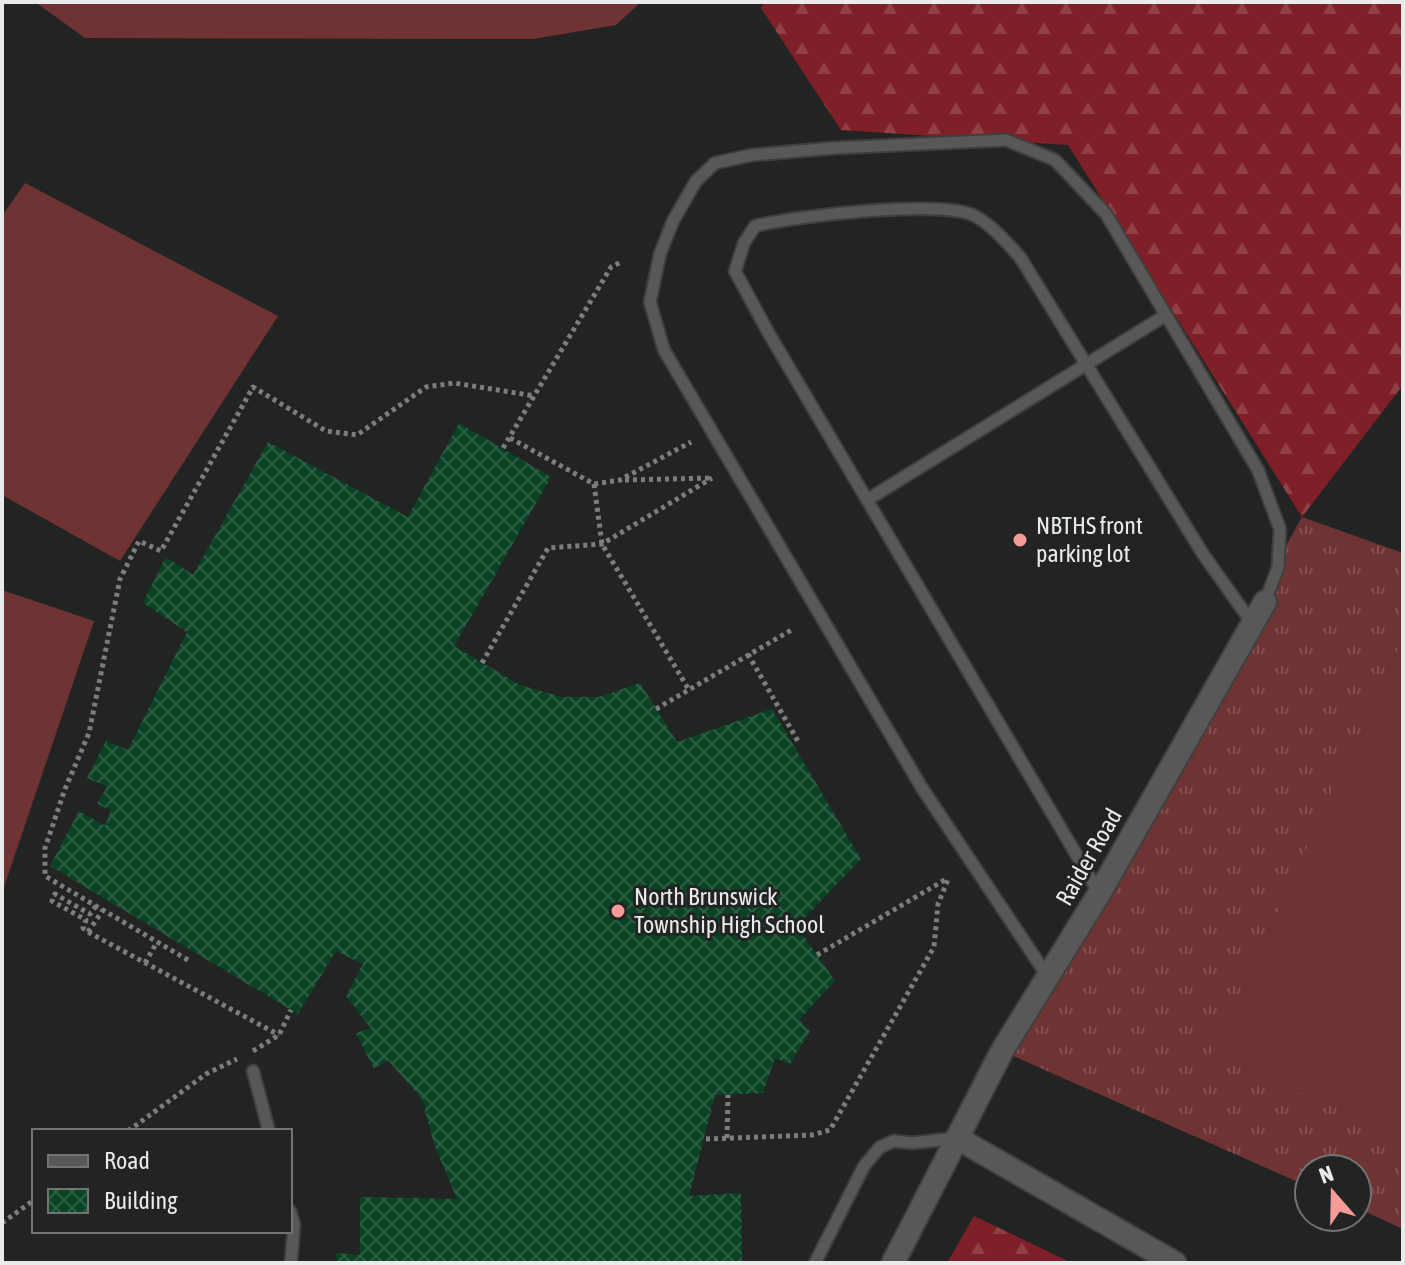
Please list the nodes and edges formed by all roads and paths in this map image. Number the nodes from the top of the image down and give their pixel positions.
1 (621, 262) dead end
2 (1166, 315) junction
3 (1086, 363) junction
4 (535, 396) junction
5 (509, 438) junction
6 (691, 442) dead end
7 (503, 448) dead end
8 (620, 480) junction
9 (594, 484) junction
10 (867, 500) junction
11 (602, 544) junction
12 (1265, 602) joint
13 (1252, 623) junction
14 (793, 629) dead end
15 (748, 654) junction
16 (482, 663) dead end
17 (689, 690) junction
18 (656, 709) dead end
19 (799, 743) dead end
20 (1099, 894) junction
21 (96, 906) junction
22 (103, 910) junction
23 (88, 932) junction
24 (157, 942) junction
25 (817, 955) dead end
26 (188, 960) dead end
27 (145, 963) junction
28 (1048, 977) junction
29 (291, 1010) dead end
30 (279, 1035) junction
31 (253, 1071) dead end
32 (728, 1095) dead end
33 (131, 1129) edge
34 (268, 1129) edge
35 (727, 1138) junction
36 (957, 1138) junction
37 (706, 1139) dead end
38 (32, 1201) edge
39 (292, 1218) edge
40 (2, 1223) edge
41 (291, 1263) edge
42 (815, 1263) edge
43 (893, 1263) edge
44 (1175, 1263) edge

1 - 4 path
2 - 3 lane
2 - 12 lane
2 - 28 lane
3 - 10 lane
3 - 10 lane
3 - 13 lane
4 - 5 path
4 - 21 path
5 - 7 path
5 - 9 path
6 - 8 path
8 - 9 path
8 - 11 path
9 - 11 path
10 - 20 lane
11 - 16 path
11 - 17 path
12 - 13 street, Raider Road
13 - 20 street, Raider Road
14 - 15 path
15 - 17 path
15 - 19 path
17 - 18 path
20 - 28 street, Raider Road
21 - 22 path
21 - 23 path
22 - 23 path
22 - 24 path
23 - 27 path
24 - 26 path
24 - 27 path
25 - 35 path
27 - 30 path
28 - 36 street, Raider Road
29 - 30 path
30 - 33 path
31 - 34 lane
32 - 35 path
35 - 37 path
36 - 42 lane
36 - 43 street, Raider Road
36 - 44 street
38 - 40 path
39 - 41 lane

